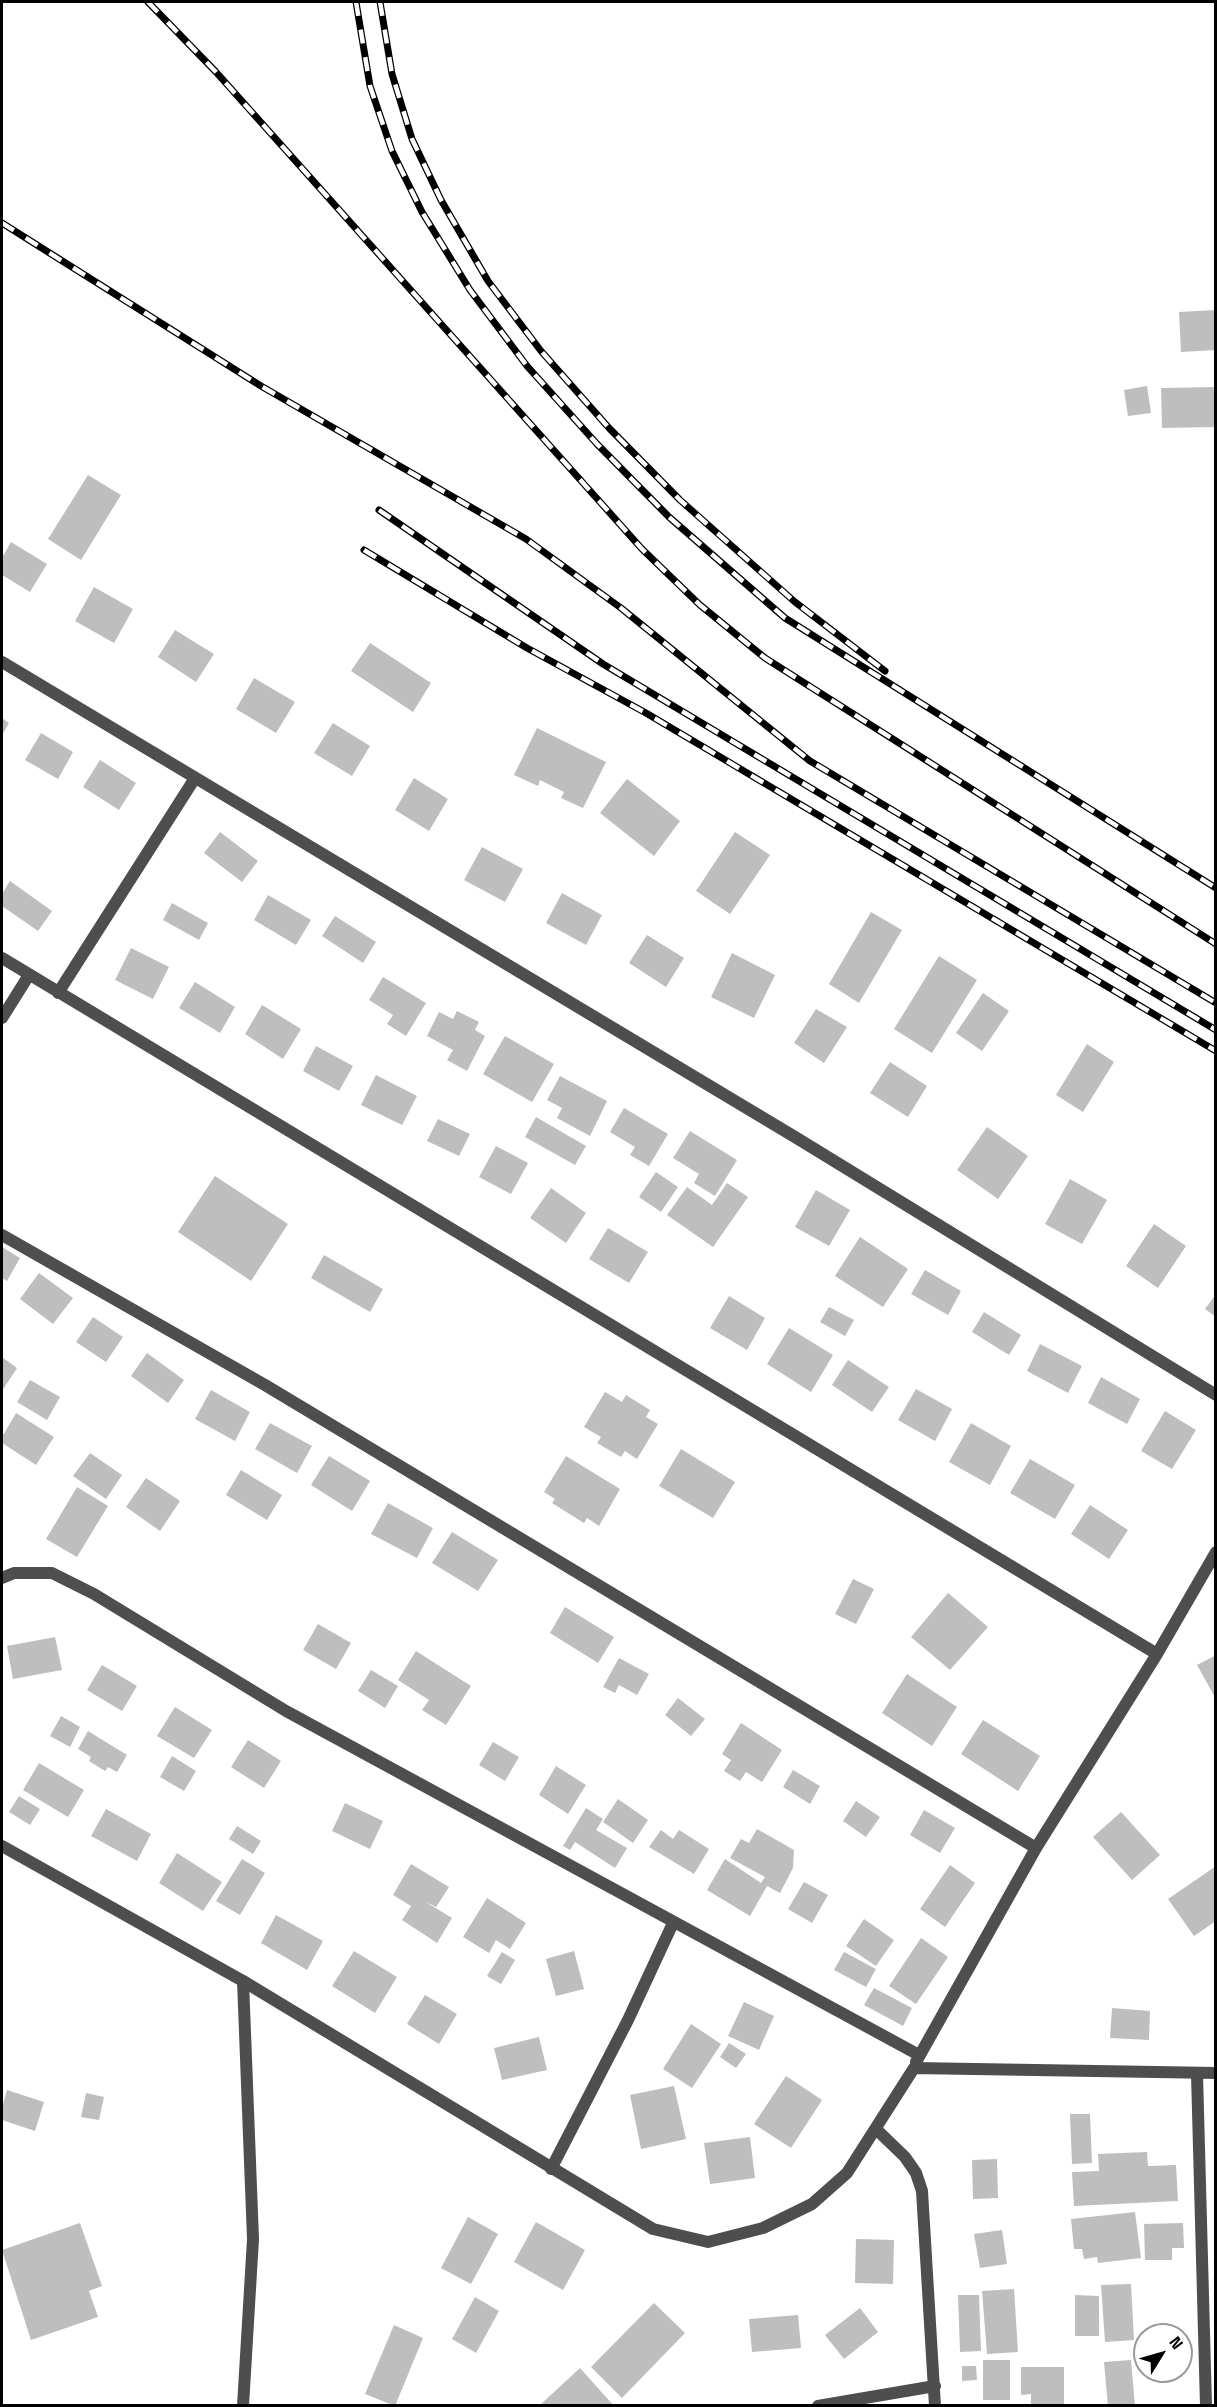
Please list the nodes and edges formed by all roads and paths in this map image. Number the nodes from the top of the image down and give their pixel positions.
1 (2, 662) edge
2 (195, 778) junction
3 (2, 958) edge
4 (29, 975) junction
5 (58, 993) junction
6 (2, 1018) edge
7 (2, 1235) edge
8 (1215, 1395) edge
9 (1215, 1552) edge
10 (2, 1578) edge
11 (1158, 1654) junction
12 (2, 1846) edge
13 (1036, 1848) junction
14 (673, 1923) junction
15 (243, 1981) junction
16 (919, 2055) junction
17 (914, 2068) junction
18 (1215, 2073) edge
19 (1197, 2074) junction
20 (877, 2130) junction
21 (551, 2169) junction
22 (935, 2386) junction
23 (243, 2406) edge
24 (818, 2406) edge
25 (935, 2406) edge
26 (1206, 2406) edge

1 - 2 street
2 - 5 street
2 - 8 street
3 - 4 street
4 - 5 street
4 - 6 street
5 - 11 street
7 - 13 street
9 - 11 street
10 - 14 street
11 - 13 street
12 - 15 street
13 - 16 street
14 - 16 street
14 - 21 street
15 - 21 street
15 - 23 street
16 - 17 street
17 - 19 street
17 - 20 street
18 - 19 street
19 - 26 street
20 - 21 street
20 - 22 street
22 - 24 street
22 - 25 street

